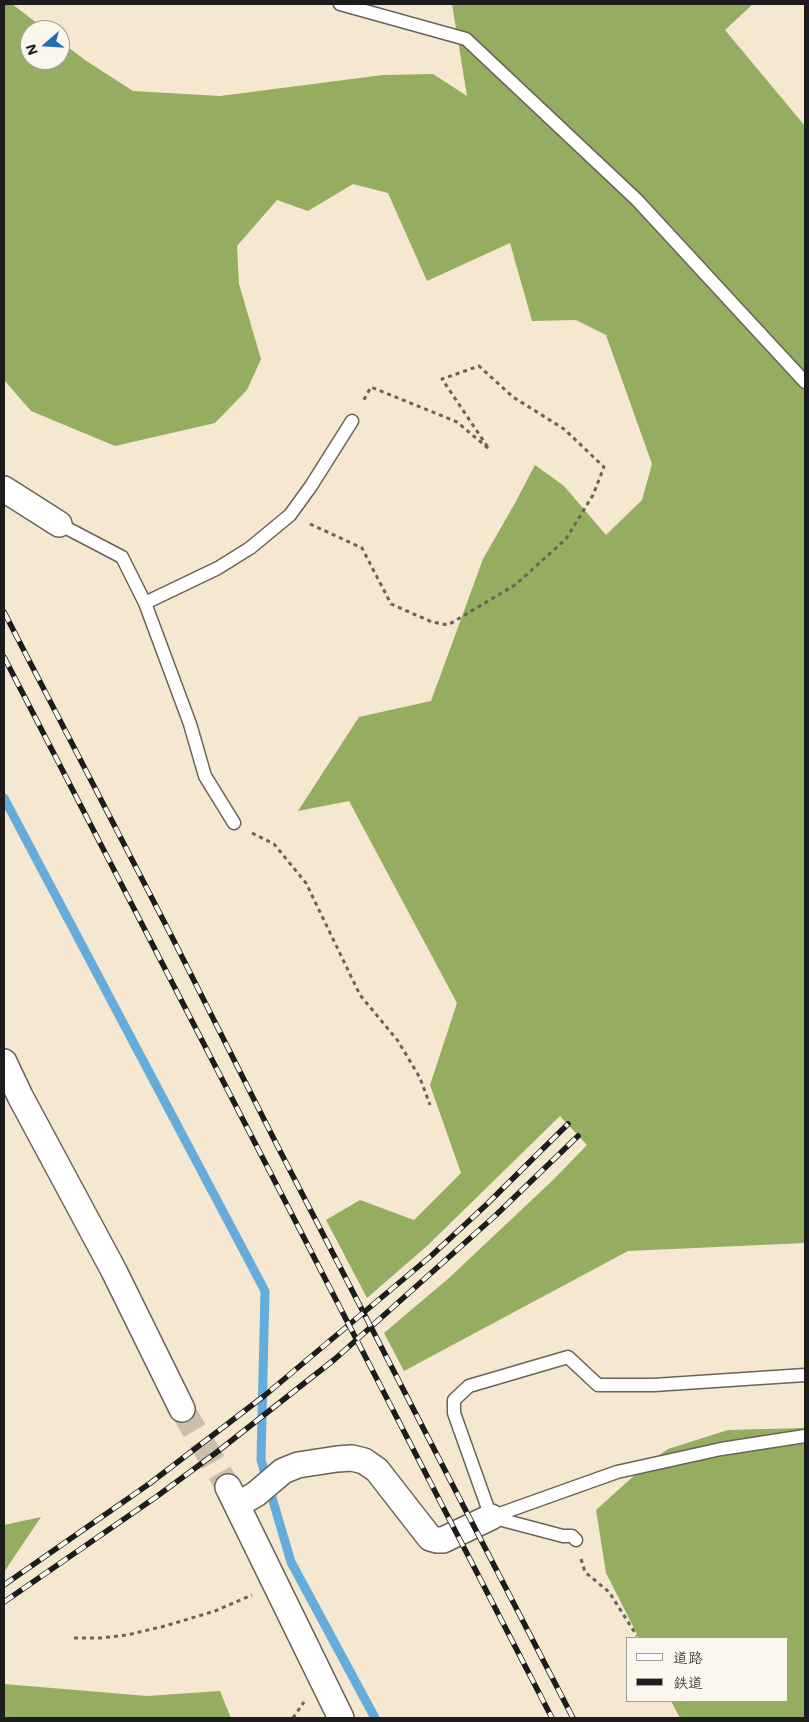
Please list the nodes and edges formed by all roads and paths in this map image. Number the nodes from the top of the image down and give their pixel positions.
1 (340, 4) edge
2 (805, 382) edge
3 (352, 422) joint
4 (4, 489) edge
5 (290, 515) junction
6 (59, 524) joint
7 (145, 603) junction
8 (234, 823) dead end
9 (274, 844) dead end
10 (4, 1062) edge
11 (12, 1089) edge
12 (430, 1105) dead end
13 (805, 1375) edge
14 (182, 1409) tunnel mouth
15 (805, 1436) edge
16 (491, 1517) junction
17 (576, 1540) joint
18 (275, 1584) junction
19 (637, 1636) dead end
20 (74, 1638) dead end
21 (341, 1718) edge

1 - 2 lane
3 - 5 lane
3 - 5 path
4 - 6 street
5 - 7 lane
6 - 7 lane
7 - 8 lane
9 - 12 path
10 - 11 street
11 - 14 street
13 - 16 lane
15 - 16 lane
16 - 17 lane
16 - 18 street
17 - 19 path
18 - 20 path
18 - 21 street

